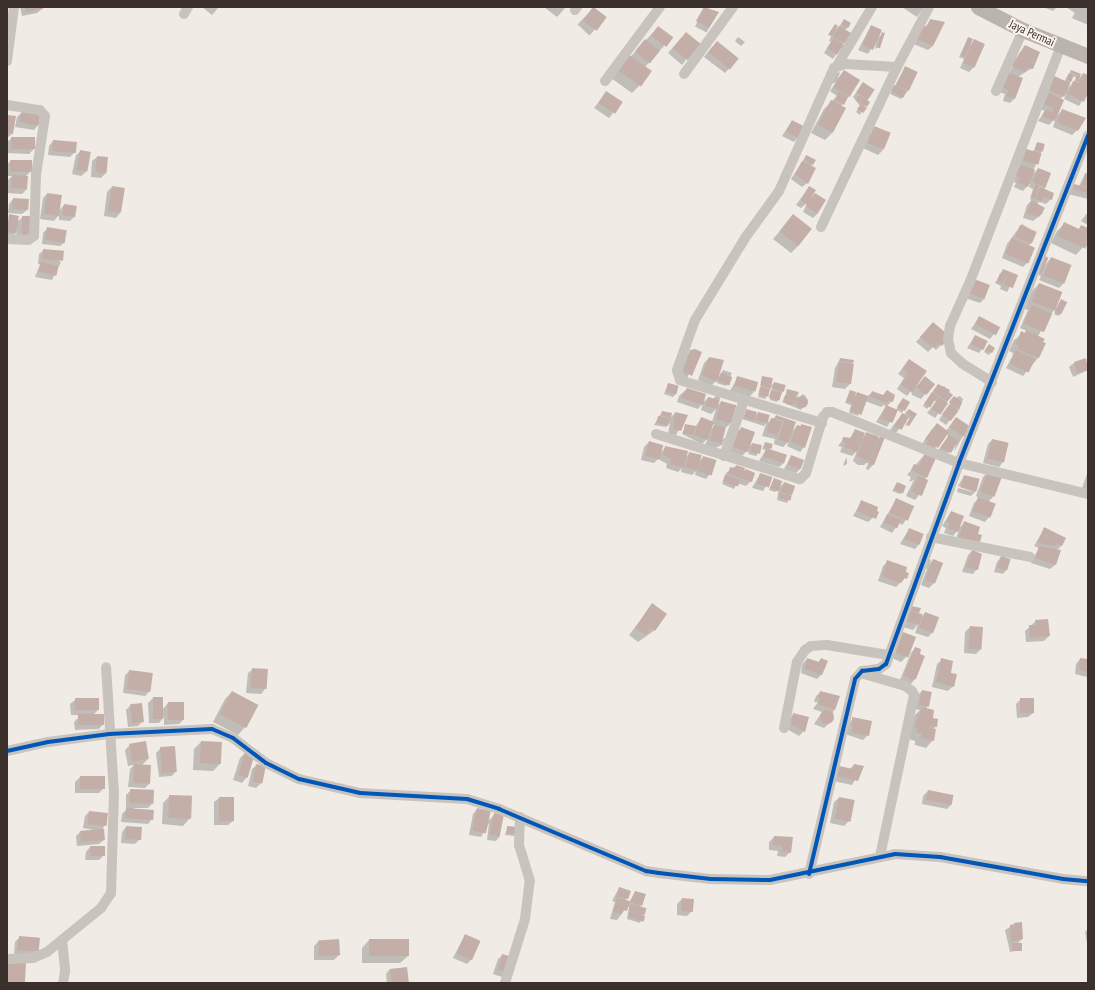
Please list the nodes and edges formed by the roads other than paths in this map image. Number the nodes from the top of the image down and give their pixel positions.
1 (14, 7) edge
2 (660, 7) edge
3 (733, 7) edge
4 (872, 7) edge
5 (929, 7) edge
6 (978, 7) edge
7 (1023, 30) junction
8 (1061, 46) junction
9 (1088, 56) edge
10 (7, 61) edge
11 (838, 64) junction
12 (897, 67) junction
13 (684, 74) dead end
14 (605, 81) dead end
15 (996, 91) dead end
16 (7, 105) edge
17 (1088, 136) edge
18 (821, 227) dead end
19 (7, 239) edge
20 (990, 384) junction
21 (744, 400) junction
22 (822, 423) junction
23 (656, 434) dead end
24 (724, 456) junction
25 (959, 463) junction
26 (1088, 494) edge
27 (932, 537) junction
28 (1030, 557) dead end
29 (888, 655) junction
30 (106, 667) dead end
31 (860, 672) junction
32 (784, 728) dead end
33 (109, 734) junction
34 (7, 751) edge
35 (520, 817) junction
36 (880, 856) junction
37 (809, 874) junction
38 (1088, 881) edge
39 (62, 940) junction
40 (7, 959) edge
41 (63, 983) edge
42 (505, 983) edge

1 - 10 street
2 - 14 street
3 - 13 street
4 - 11 street
5 - 12 street
6 - 7 street, Jaya Permai
7 - 8 street, Jaya Permai
7 - 15 street
8 - 9 street, Jaya Permai
8 - 20 street
11 - 12 street
11 - 21 street
12 - 18 street
16 - 19 street
17 - 20 street
20 - 25 street
21 - 22 street
21 - 24 street
22 - 24 street
22 - 25 street
23 - 24 street
25 - 26 street
25 - 27 street
27 - 28 street
27 - 29 street
29 - 31 street
29 - 32 street
30 - 33 street
31 - 36 street
31 - 37 street
33 - 34 street
33 - 35 street
33 - 39 street
35 - 37 street
35 - 42 street
36 - 37 street
36 - 38 street
39 - 40 street
39 - 41 street

